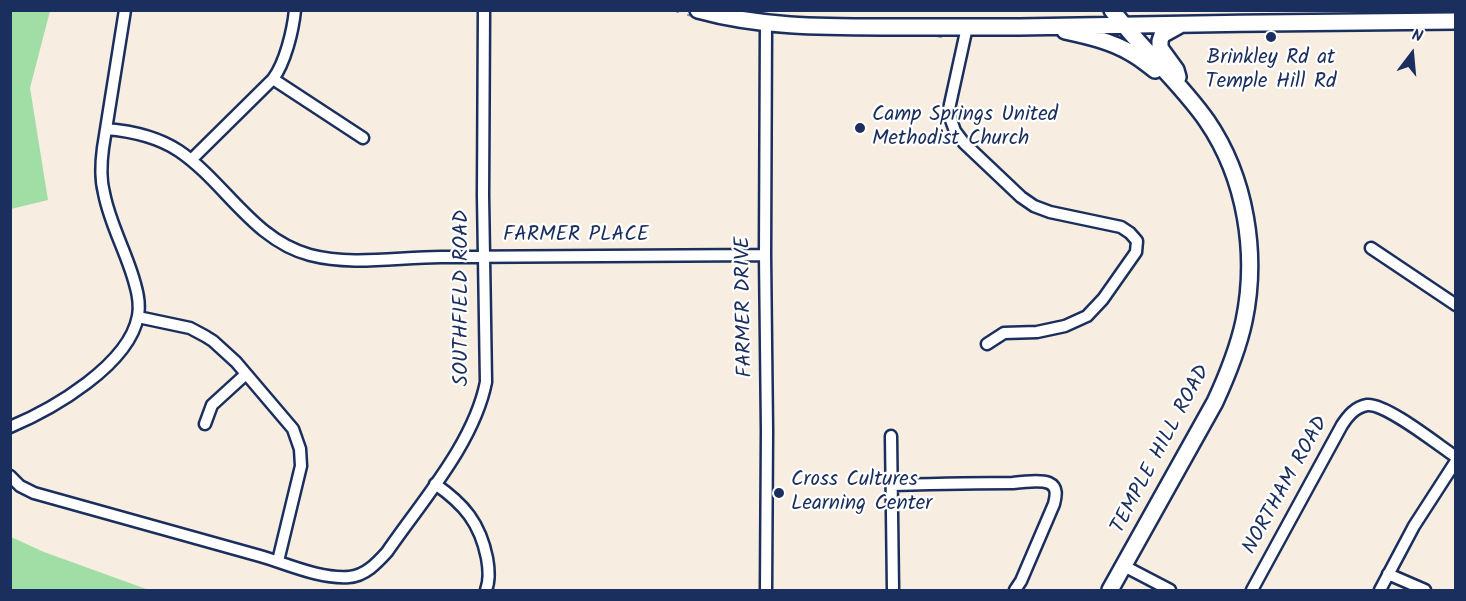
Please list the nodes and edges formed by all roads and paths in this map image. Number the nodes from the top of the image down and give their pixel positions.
1 (125, 10) edge
2 (295, 10) edge
3 (484, 10) edge
4 (698, 10) edge
5 (1112, 10) edge
6 (1455, 21) edge
7 (766, 24) junction
8 (1122, 24) junction
9 (1180, 25) junction
10 (1047, 26) junction
11 (967, 27) junction
12 (273, 79) junction
13 (1181, 90) junction
14 (106, 129) junction
15 (363, 138) dead end
16 (191, 160) junction
17 (1371, 248) dead end
18 (765, 255) junction
19 (483, 256) junction
20 (1455, 305) edge
21 (138, 317) junction
22 (987, 344) dead end
23 (246, 374) junction
24 (206, 424) dead end
25 (10, 427) edge
26 (891, 436) dead end
27 (1455, 459) edge
28 (10, 476) edge
29 (435, 484) junction
30 (892, 485) junction
31 (278, 561) junction
32 (1124, 566) junction
33 (1388, 574) junction
34 (486, 591) edge
35 (766, 591) edge
36 (893, 591) edge
37 (1015, 591) edge
38 (1110, 591) edge
39 (1170, 591) edge
40 (1252, 591) edge
41 (1380, 591) edge
42 (1425, 591) edge

1 - 14 street
2 - 12 street
3 - 19 street, SOUTHFIELD ROAD
4 - 7 main road
5 - 8 main road, TEMPLE HILL ROAD
6 - 9 main road
7 - 11 main road
7 - 18 street, FARMER DRIVE
8 - 9 main road
8 - 10 main road
8 - 13 main road, TEMPLE HILL ROAD
9 - 13 main road
10 - 11 main road
10 - 13 main road
11 - 22 street
12 - 15 street
12 - 16 street
13 - 32 main road, TEMPLE HILL ROAD
14 - 16 street, FARMER PLACE
14 - 21 street
16 - 19 street, FARMER PLACE
17 - 20 street
18 - 19 street, FARMER PLACE
18 - 35 street, FARMER DRIVE
19 - 29 street, SOUTHFIELD ROAD
21 - 23 street
21 - 25 street
23 - 24 street
23 - 31 street
26 - 30 street
27 - 33 street
27 - 40 street, NORTHAM ROAD
28 - 31 street, SOUTHFIELD ROAD
29 - 31 street, SOUTHFIELD ROAD
29 - 34 street
30 - 36 street
30 - 37 street
32 - 38 main road, TEMPLE HILL ROAD
32 - 39 street
33 - 41 street
33 - 42 street

